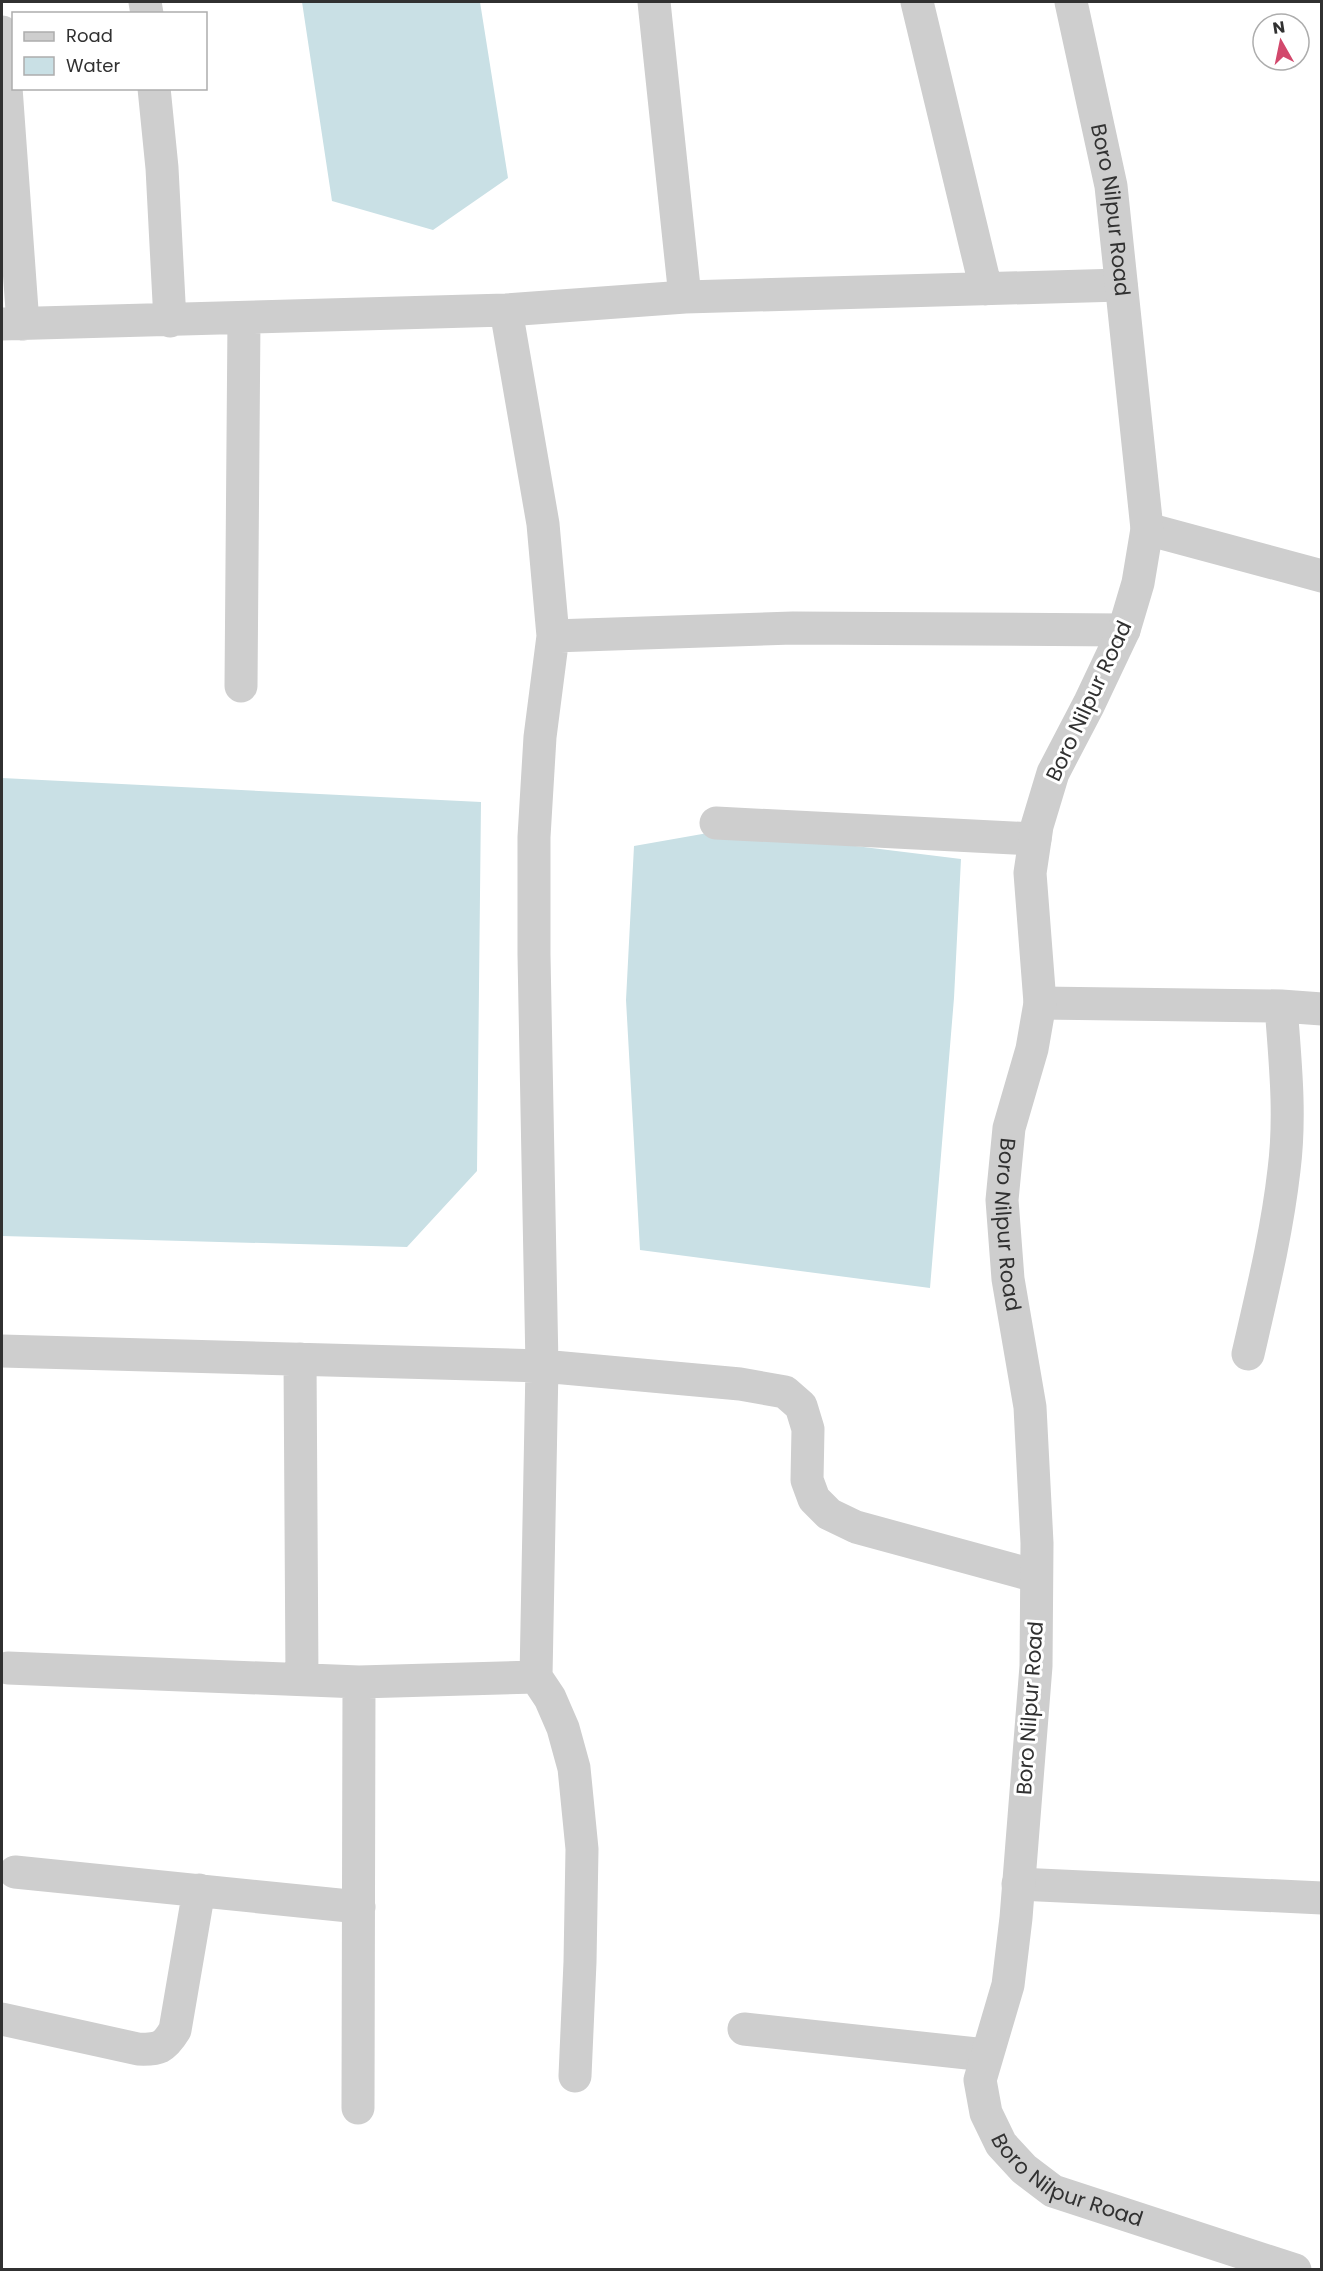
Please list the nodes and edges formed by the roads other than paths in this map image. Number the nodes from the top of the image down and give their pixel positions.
1 (654, 2) edge
2 (917, 2) edge
3 (1071, 2) edge
4 (2, 32) edge
5 (154, 90) edge
6 (1120, 285) junction
7 (986, 289) junction
8 (685, 297) junction
9 (506, 310) junction
10 (244, 318) junction
11 (170, 321) junction
12 (12, 324) edge
13 (1147, 529) junction
14 (1322, 576) edge
15 (1124, 630) junction
16 (553, 636) junction
17 (241, 686) dead end
18 (716, 823) dead end
19 (1035, 839) junction
20 (1041, 1003) junction
21 (1281, 1006) junction
22 (1322, 1009) edge
23 (2, 1351) edge
24 (1248, 1354) dead end
25 (300, 1359) junction
26 (542, 1366) junction
27 (1036, 1576) junction
28 (8, 1668) dead end
29 (536, 1677) junction
30 (302, 1679) junction
31 (359, 1682) junction
32 (15, 1872) dead end
33 (1018, 1884) junction
34 (199, 1890) junction
35 (1322, 1898) edge
36 (359, 1907) junction
37 (2, 2019) edge
38 (744, 2028) dead end
39 (986, 2055) junction
40 (575, 2076) dead end
41 (358, 2108) dead end
42 (1295, 2270) edge

1 - 8 street
2 - 7 street
3 - 6 street, Boro Nilpur Road
4 - 12 street
5 - 11 street
6 - 7 street
6 - 13 street, Boro Nilpur Road
7 - 8 street
8 - 9 street
9 - 10 street
9 - 16 street
10 - 11 street
10 - 17 street
11 - 12 street
13 - 14 street
13 - 15 street, Boro Nilpur Road
15 - 16 street
15 - 19 street, Boro Nilpur Road
16 - 26 street
18 - 19 street
19 - 20 street, Boro Nilpur Road
20 - 21 street
20 - 27 street, Boro Nilpur Road
21 - 22 street
21 - 24 street
23 - 25 street
25 - 26 street
25 - 30 street
26 - 27 street
26 - 29 street
27 - 33 street, Boro Nilpur Road
28 - 30 street
29 - 31 street
29 - 40 street
30 - 31 street
31 - 36 street
32 - 34 street
33 - 35 street
33 - 39 street, Boro Nilpur Road
34 - 36 street
34 - 37 street
36 - 41 street
38 - 39 street
39 - 42 street, Boro Nilpur Road

